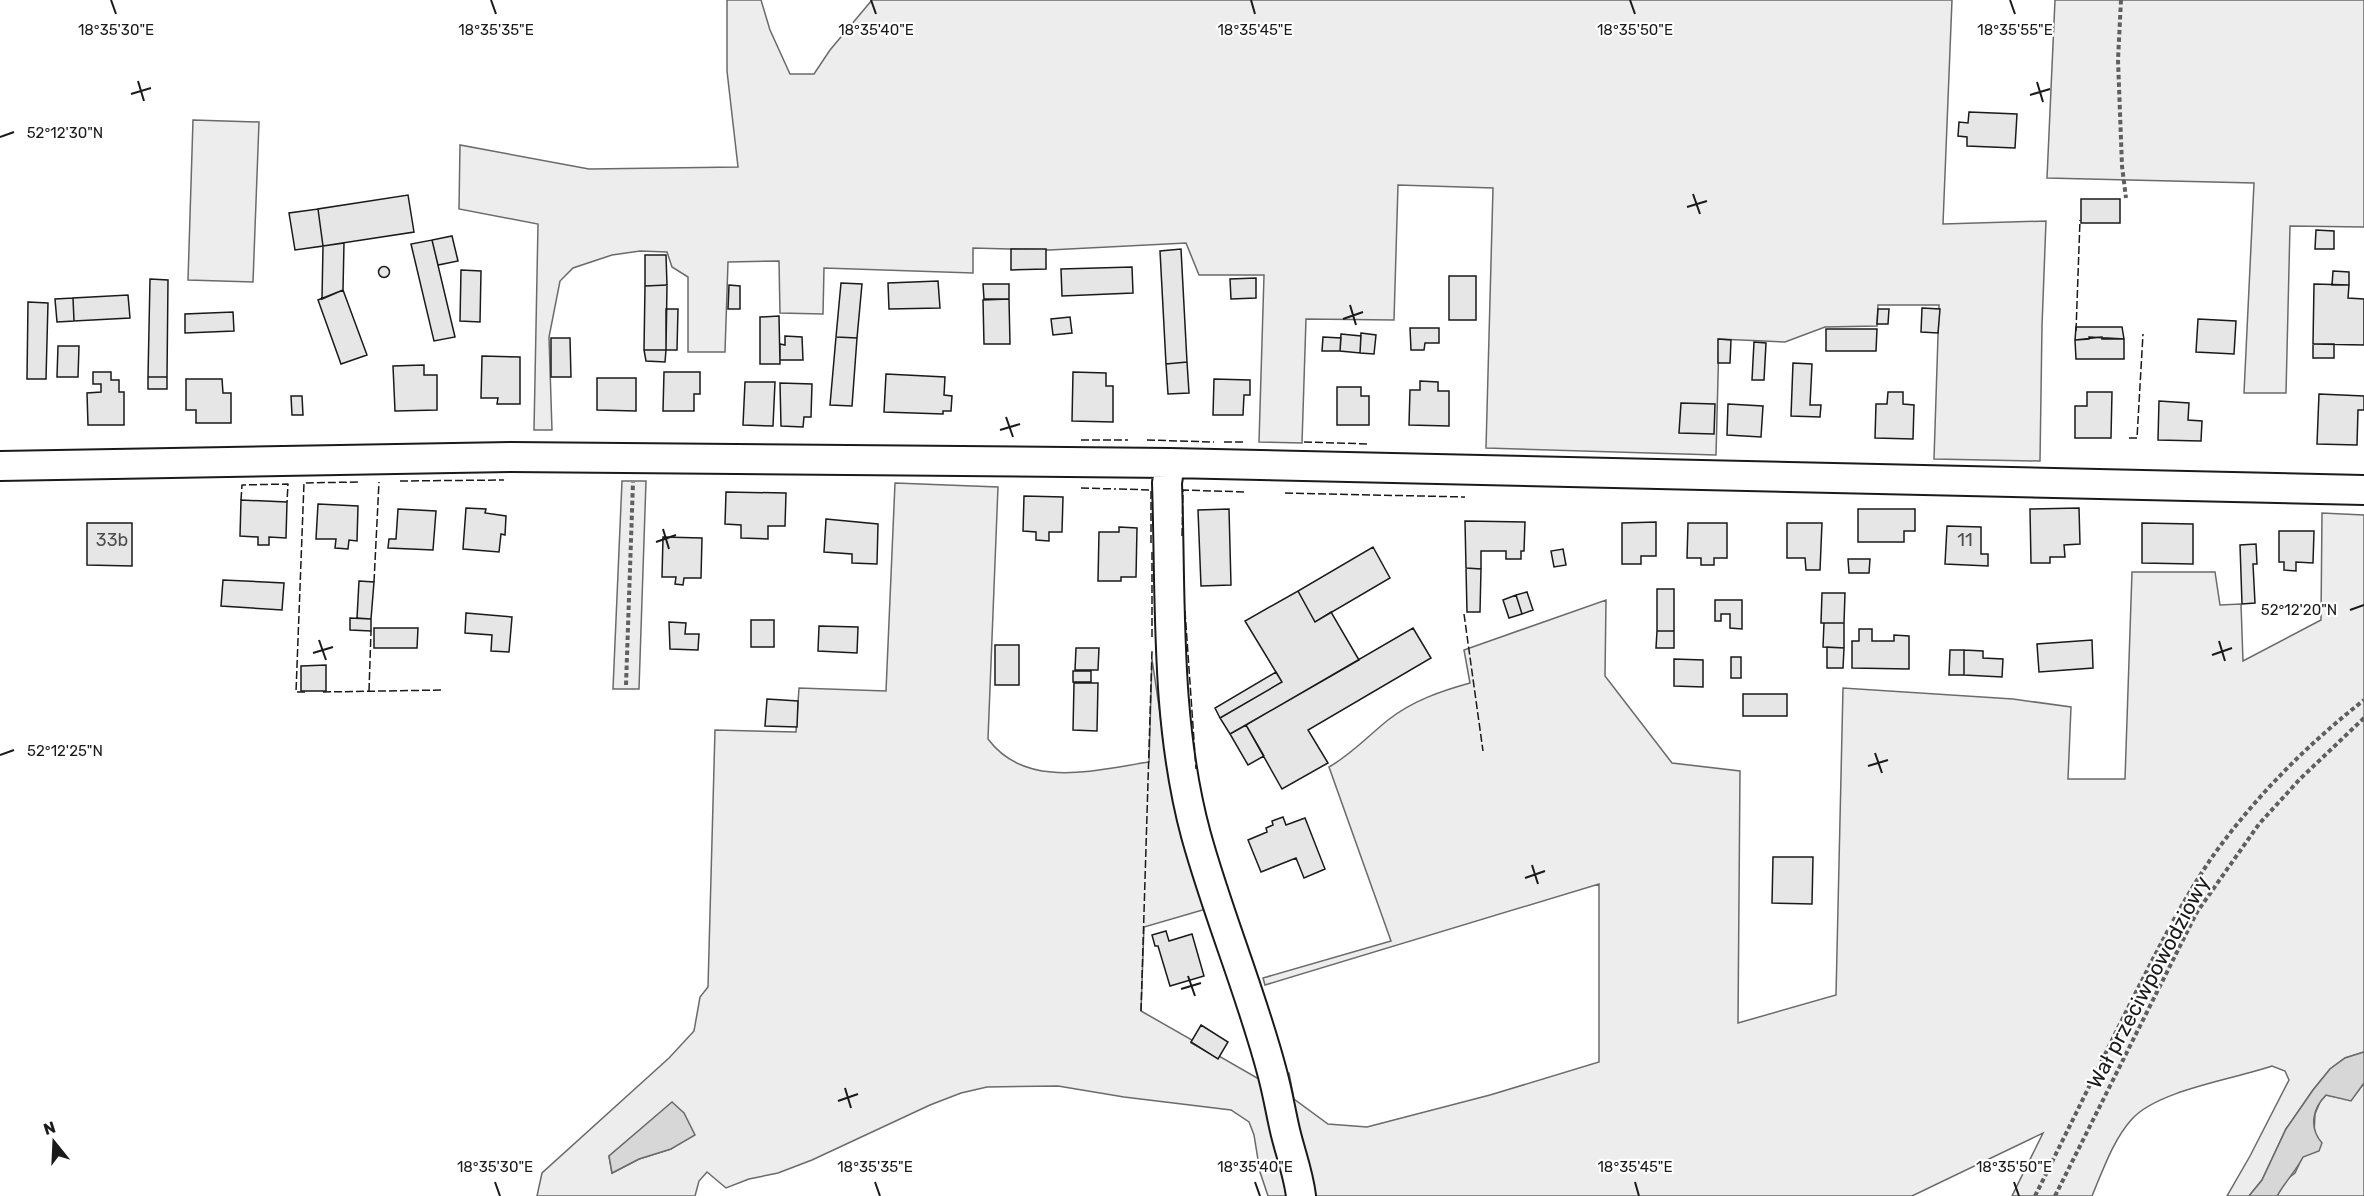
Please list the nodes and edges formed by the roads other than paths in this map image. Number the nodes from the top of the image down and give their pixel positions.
1 (1170, 463) junction
2 (0, 466) edge
3 (2364, 490) edge
4 (1301, 1196) edge

1 - 2 street
1 - 3 street
1 - 4 street

